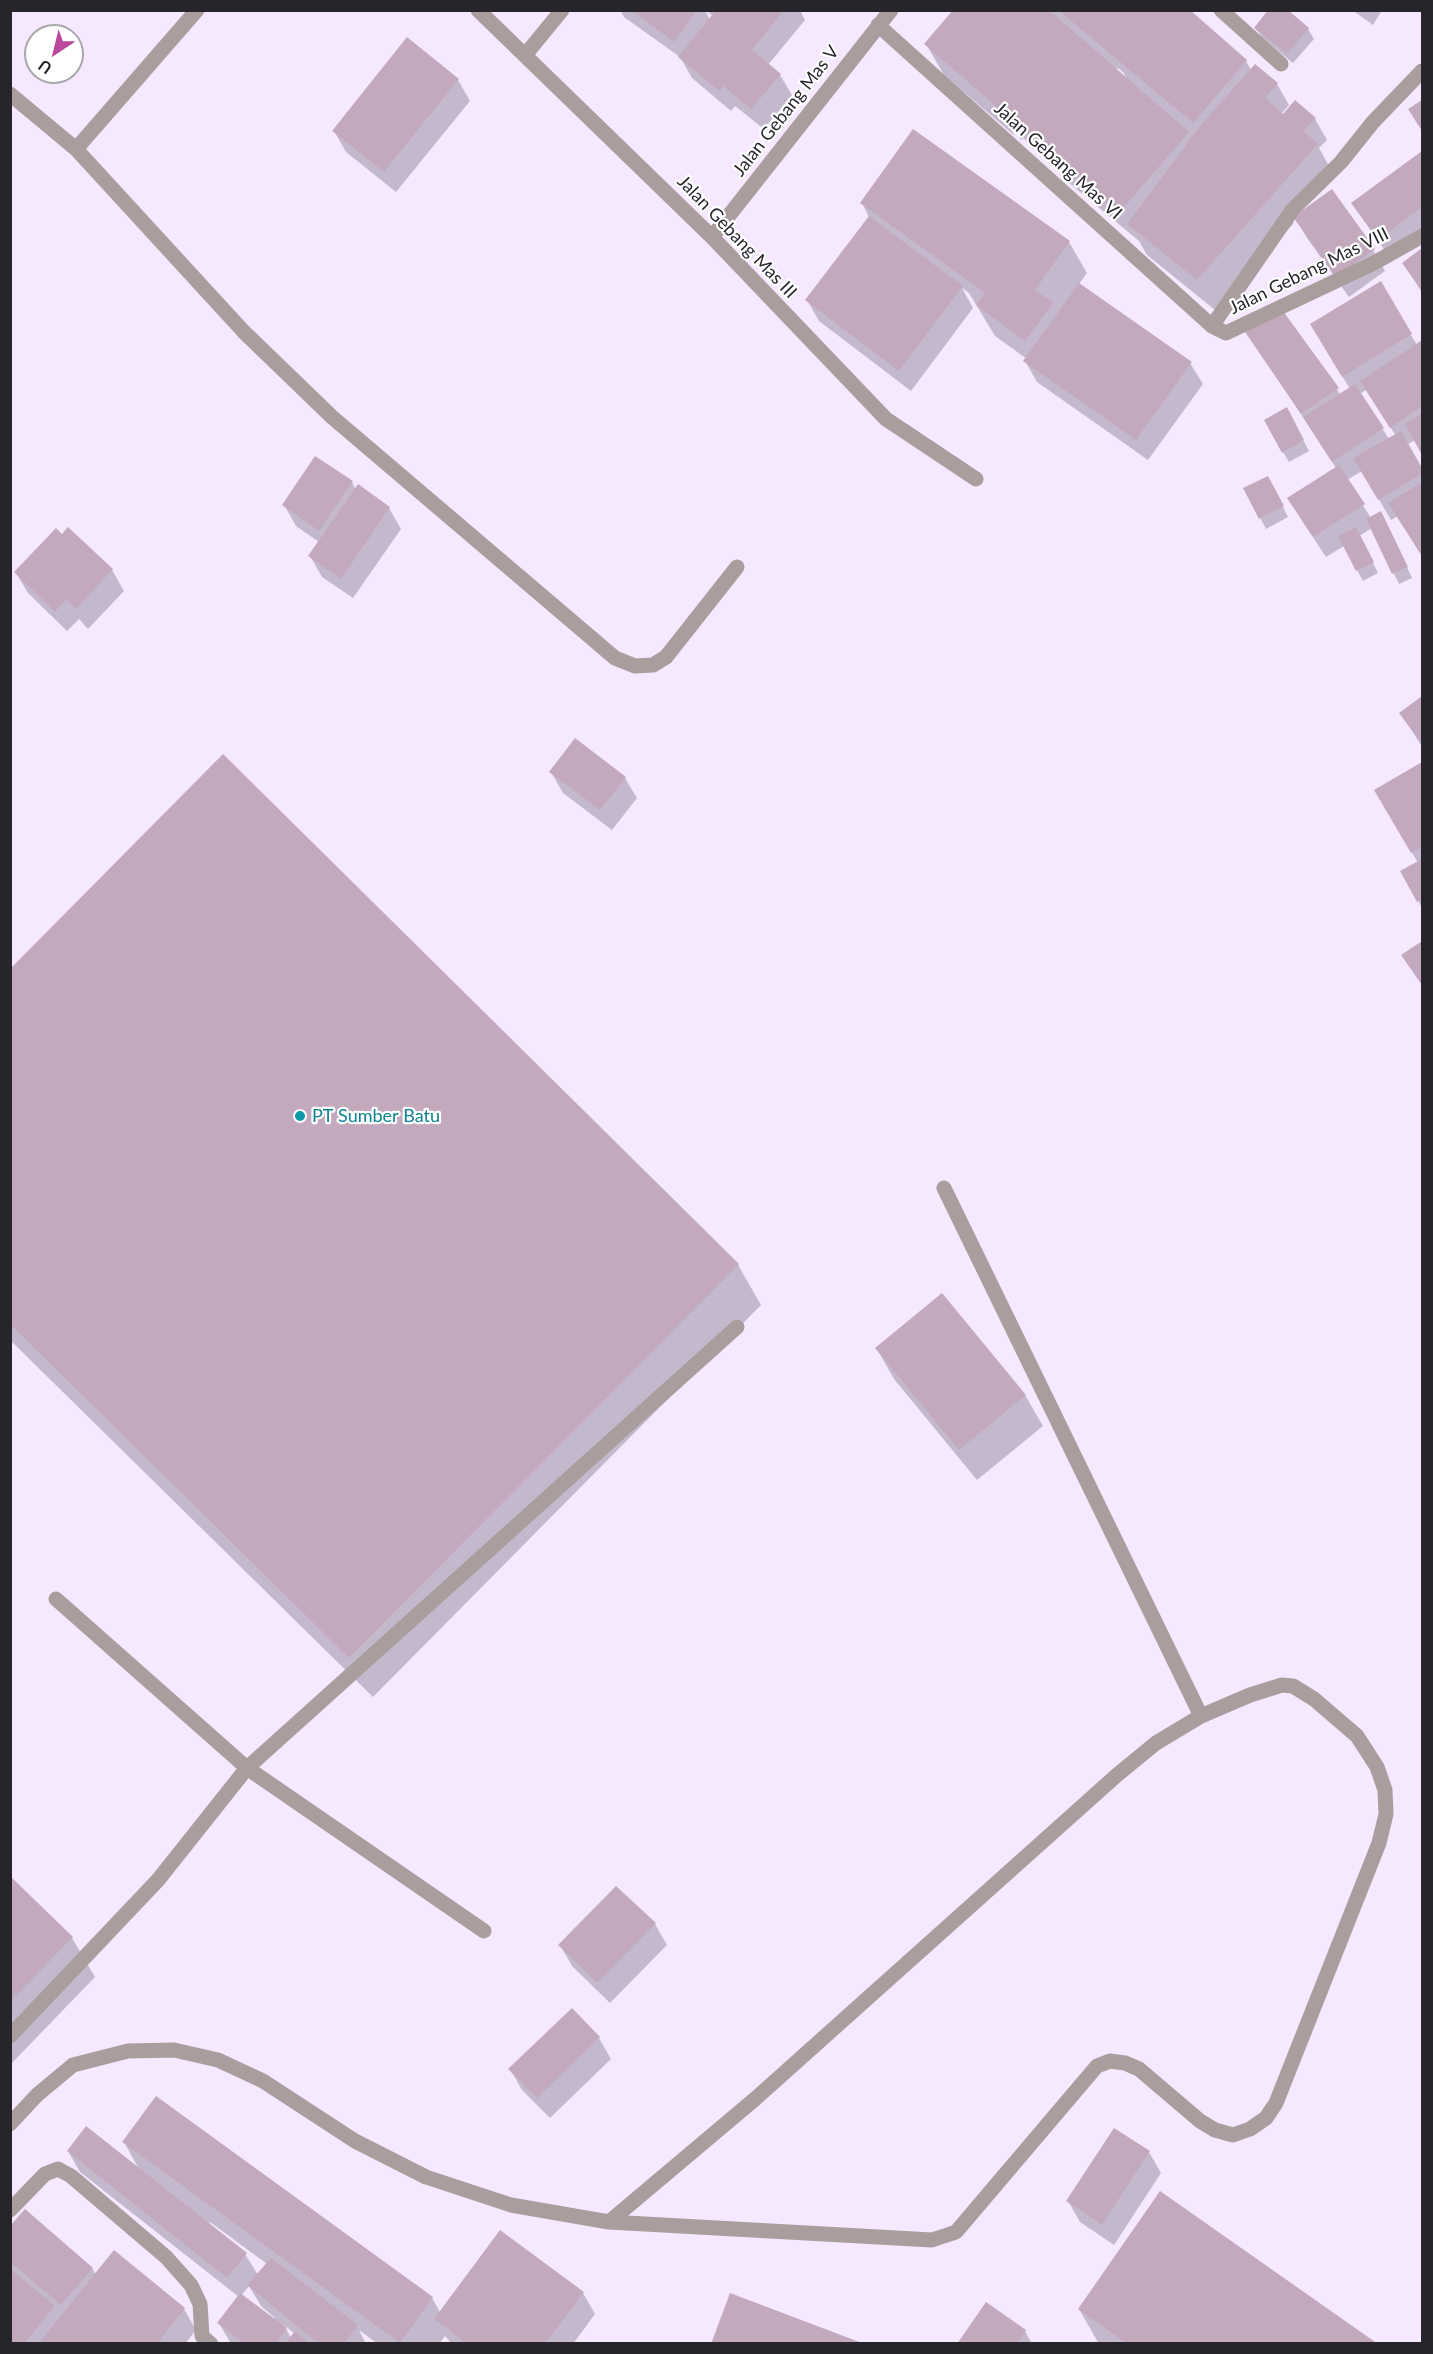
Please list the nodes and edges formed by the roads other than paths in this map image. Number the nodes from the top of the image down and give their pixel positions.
1 (198, 10) edge
2 (478, 10) edge
3 (562, 10) edge
4 (891, 10) edge
5 (1221, 10) edge
6 (878, 25) junction
7 (526, 54) junction
8 (1281, 64) dead end
9 (1422, 71) edge
10 (10, 94) edge
11 (76, 149) junction
12 (1422, 236) edge
13 (712, 237) junction
14 (1212, 326) junction
15 (976, 479) dead end
16 (737, 567) dead end
17 (944, 1188) dead end
18 (737, 1327) dead end
19 (56, 1599) dead end
20 (1201, 1716) junction
21 (248, 1767) junction
22 (484, 1931) dead end
23 (10, 2036) edge
24 (10, 2124) edge
25 (10, 2210) edge
26 (609, 2222) junction
27 (203, 2341) edge

1 - 11 street
2 - 7 street, Jalan Gebang Mas III
3 - 7 street
4 - 6 street, Jalan Gebang Mas V
5 - 8 street
6 - 13 street, Jalan Gebang Mas V
6 - 14 street, Jalan Gebang Mas VI
7 - 13 street, Jalan Gebang Mas III
9 - 14 street
10 - 11 street
11 - 16 street
12 - 14 street, Jalan Gebang Mas VIII
13 - 15 street, Jalan Gebang Mas III
17 - 20 street
18 - 21 street
19 - 21 street
20 - 26 street
20 - 26 street
21 - 22 street
21 - 23 street
24 - 26 street
25 - 27 street

